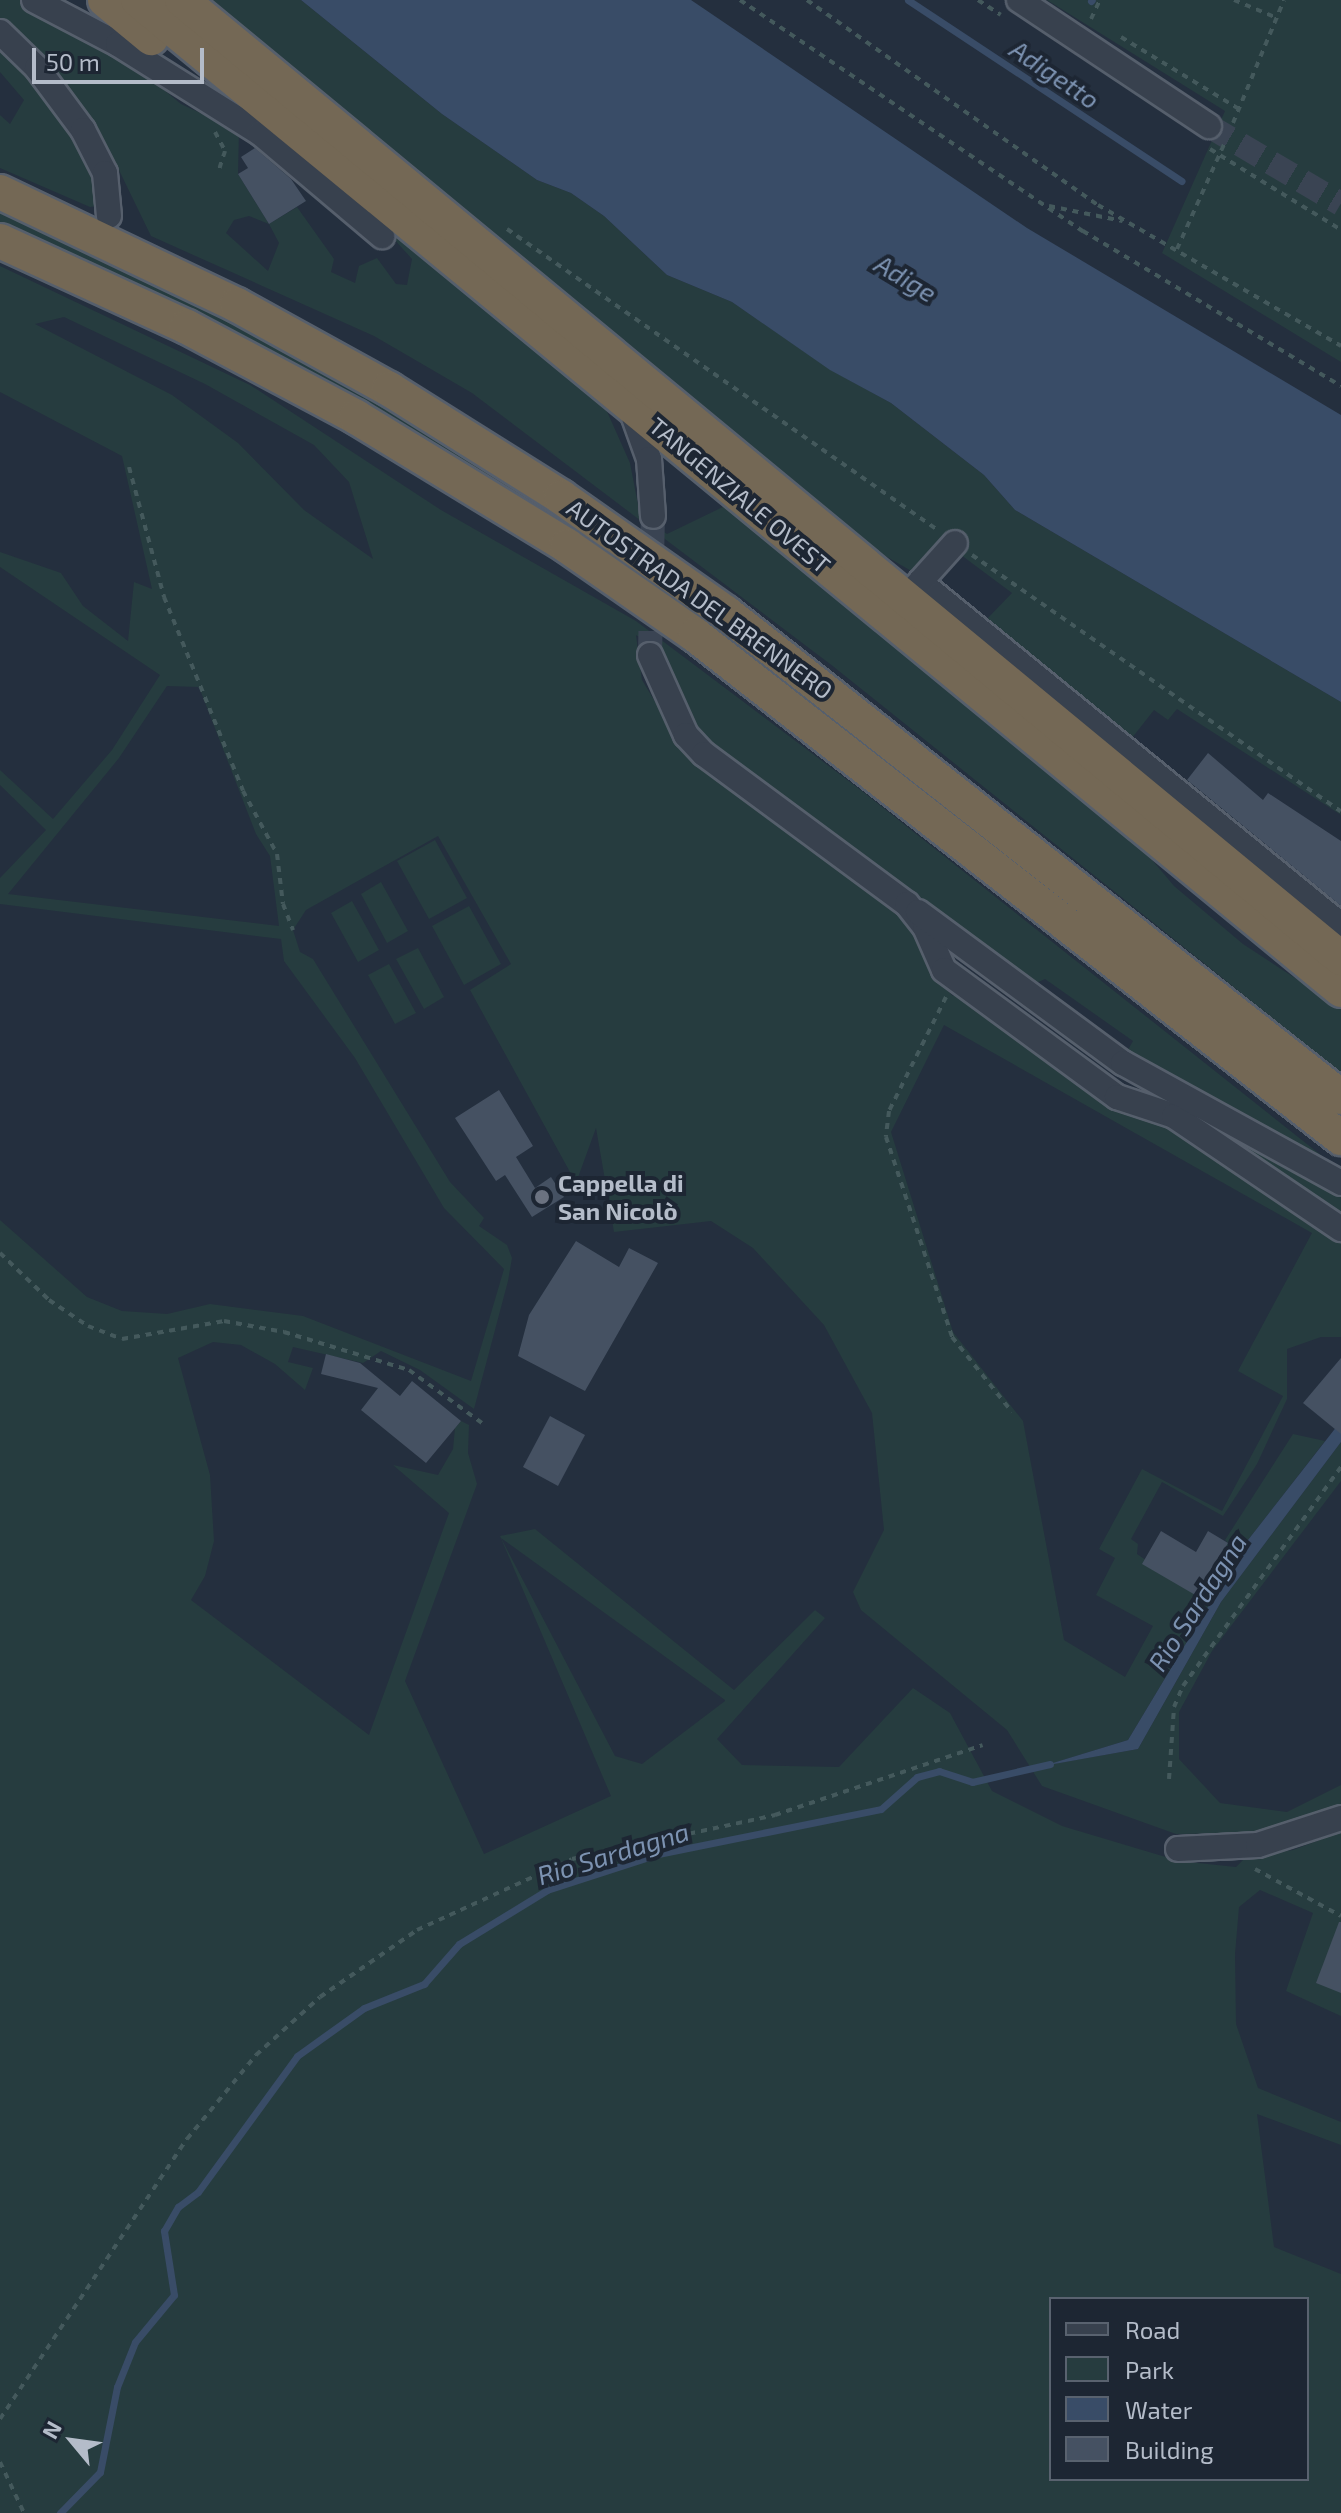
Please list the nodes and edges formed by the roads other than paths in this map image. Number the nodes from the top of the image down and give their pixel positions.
1 (34, 0) edge
2 (105, 0) edge
3 (138, 0) edge
4 (182, 0) edge
5 (1019, 0) edge
6 (0, 32) edge
7 (277, 112) junction
8 (1209, 126) tunnel mouth
9 (0, 192) edge
10 (109, 216) dead end
11 (382, 236) dead end
12 (0, 241) edge
13 (629, 403) junction
14 (653, 516) tunnel mouth
15 (955, 543) road end
16 (913, 590) junction
17 (650, 655) tunnel mouth
18 (907, 904) junction
19 (1341, 925) edge
20 (928, 934) junction
21 (1341, 958) edge
22 (1341, 990) edge
23 (1341, 1097) edge
24 (1179, 1098) junction
25 (1341, 1138) edge
26 (1341, 1183) edge
27 (1341, 1229) edge
28 (1341, 1818) edge
29 (1178, 1849) dead end

1 - 11 street
2 - 7 highway
3 - 7 highway, TANGENZIALE OVEST
4 - 16 highway, TANGENZIALE OVEST
5 - 8 street
6 - 10 street
7 - 13 highway, TANGENZIALE OVEST
9 - 23 highway, AUTOSTRADA DEL BRENNERO
12 - 25 highway, AUTOSTRADA DEL BRENNERO
13 - 14 street
13 - 22 highway, TANGENZIALE OVEST
15 - 16 street
16 - 19 street
16 - 21 highway, TANGENZIALE OVEST
17 - 18 street
18 - 20 street
18 - 24 street
20 - 24 street
20 - 27 street
24 - 26 street
28 - 29 street

